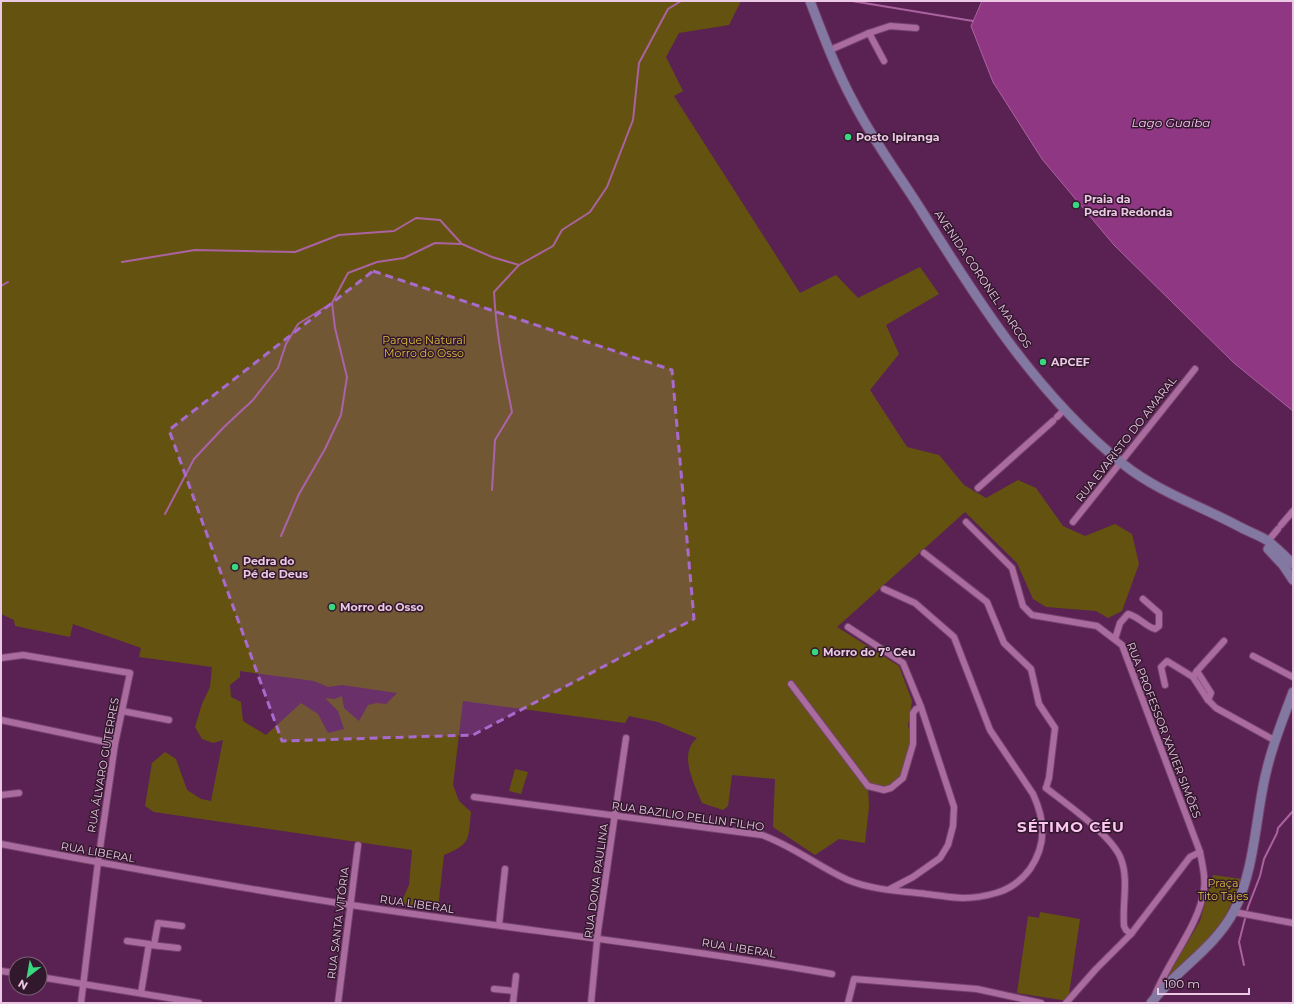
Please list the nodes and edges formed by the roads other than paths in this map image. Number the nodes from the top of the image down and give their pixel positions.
1 (810, 1) edge
2 (916, 28) dead end
3 (869, 33) junction
4 (830, 50) junction
5 (884, 62) dead end
6 (1195, 368) dead end
7 (1064, 408) junction
8 (1120, 462) junction
9 (978, 488) dead end
10 (1293, 511) edge
11 (966, 522) dead end
12 (1073, 522) dead end
13 (1249, 532) junction
14 (1268, 541) junction
15 (924, 553) dead end
16 (1293, 564) edge
17 (1293, 580) edge
18 (884, 589) dead end
19 (1143, 599) dead end
20 (848, 627) dead end
21 (1115, 639) junction
22 (1224, 641) dead end
23 (1253, 656) dead end
24 (1, 658) edge
25 (1197, 671) junction
26 (1193, 677) junction
27 (1293, 677) edge
28 (791, 684) dead end
29 (1165, 685) dead end
30 (1293, 692) edge
31 (1208, 700) junction
32 (921, 707) junction
33 (122, 711) junction
34 (1, 712) edge
35 (3, 720) edge
36 (169, 720) dead end
37 (626, 738) dead end
38 (1274, 740) junction
39 (115, 744) junction
40 (1046, 788) junction
41 (19, 793) dead end
42 (1033, 794) junction
43 (1, 795) edge
44 (474, 798) dead end
45 (615, 816) junction
46 (1, 844) edge
47 (358, 845) dead end
48 (1200, 852) junction
49 (98, 862) junction
50 (505, 868) dead end
51 (889, 889) junction
52 (351, 904) junction
53 (1236, 913) junction
54 (1293, 923) edge
55 (498, 925) junction
56 (182, 926) dead end
57 (1131, 934) junction
58 (597, 939) junction
59 (127, 941) dead end
60 (152, 945) junction
61 (178, 948) dead end
62 (832, 974) dead end
63 (516, 976) dead end
64 (48, 978) edge
65 (84, 984) junction
66 (494, 989) dead end
67 (514, 991) junction
68 (141, 994) junction
69 (1152, 1001) edge
70 (81, 1003) edge
71 (199, 1003) edge
72 (338, 1003) edge
73 (513, 1003) edge
74 (591, 1003) edge
75 (848, 1003) edge
76 (1042, 1003) edge
77 (1066, 1003) edge

1 - 4 main road, AVENIDA CORONEL MARCOS
2 - 3 street
3 - 4 street
3 - 5 street
4 - 7 main road, AVENIDA CORONEL MARCOS
6 - 8 street, RUA EVARISTO DO AMARAL
7 - 8 main road, AVENIDA CORONEL MARCOS
7 - 9 street
8 - 12 street, RUA EVARISTO DO AMARAL
8 - 13 main road, AVENIDA CORONEL MARCOS
10 - 14 street
11 - 21 street, RUA PROFESSOR XAVIER SIMÕES
13 - 14 main road, AVENIDA CORONEL MARCOS
13 - 17 main road, AVENIDA CORONEL MARCOS
14 - 16 main road, AVENIDA CORONEL MARCOS
15 - 40 street
18 - 42 street, RUA BAZILIO PELLIN FILHO
19 - 21 street
20 - 32 street
21 - 48 street, RUA PROFESSOR XAVIER SIMÕES
22 - 25 street
23 - 27 street
24 - 33 street, RUA ÁLVARO GUTERRES
25 - 26 street
25 - 31 street
26 - 29 street
26 - 31 street
28 - 32 street
30 - 38 main road
31 - 38 street
32 - 51 street
33 - 36 street
33 - 39 street, RUA ÁLVARO GUTERRES
34 - 35 street
35 - 39 street
37 - 45 street, RUA DONA PAULINA
38 - 53 main road
39 - 49 street, RUA ÁLVARO GUTERRES
40 - 42 street
40 - 57 street
41 - 43 street
42 - 51 street, RUA BAZILIO PELLIN FILHO
44 - 45 street, RUA BAZILIO PELLIN FILHO
45 - 51 street, RUA BAZILIO PELLIN FILHO
45 - 58 street, RUA DONA PAULINA
46 - 49 street, RUA LIBERAL
47 - 52 street, RUA SANTA VITÓRIA
48 - 57 street
48 - 69 street, RUA PROFESSOR XAVIER SIMÕES
49 - 52 street, RUA LIBERAL
49 - 65 street, RUA ÁLVARO GUTERRES
50 - 55 street
52 - 55 street, RUA LIBERAL
52 - 72 street, RUA SANTA VITÓRIA
53 - 54 street
53 - 69 main road
55 - 58 street, RUA LIBERAL
56 - 60 street
57 - 77 street
58 - 62 street, RUA LIBERAL
58 - 74 street, RUA DONA PAULINA
59 - 60 street
60 - 61 street
60 - 68 street
63 - 67 street
64 - 65 street
65 - 68 street
65 - 70 street, RUA ÁLVARO GUTERRES
66 - 67 street
67 - 73 street
68 - 71 street
75 - 76 street

